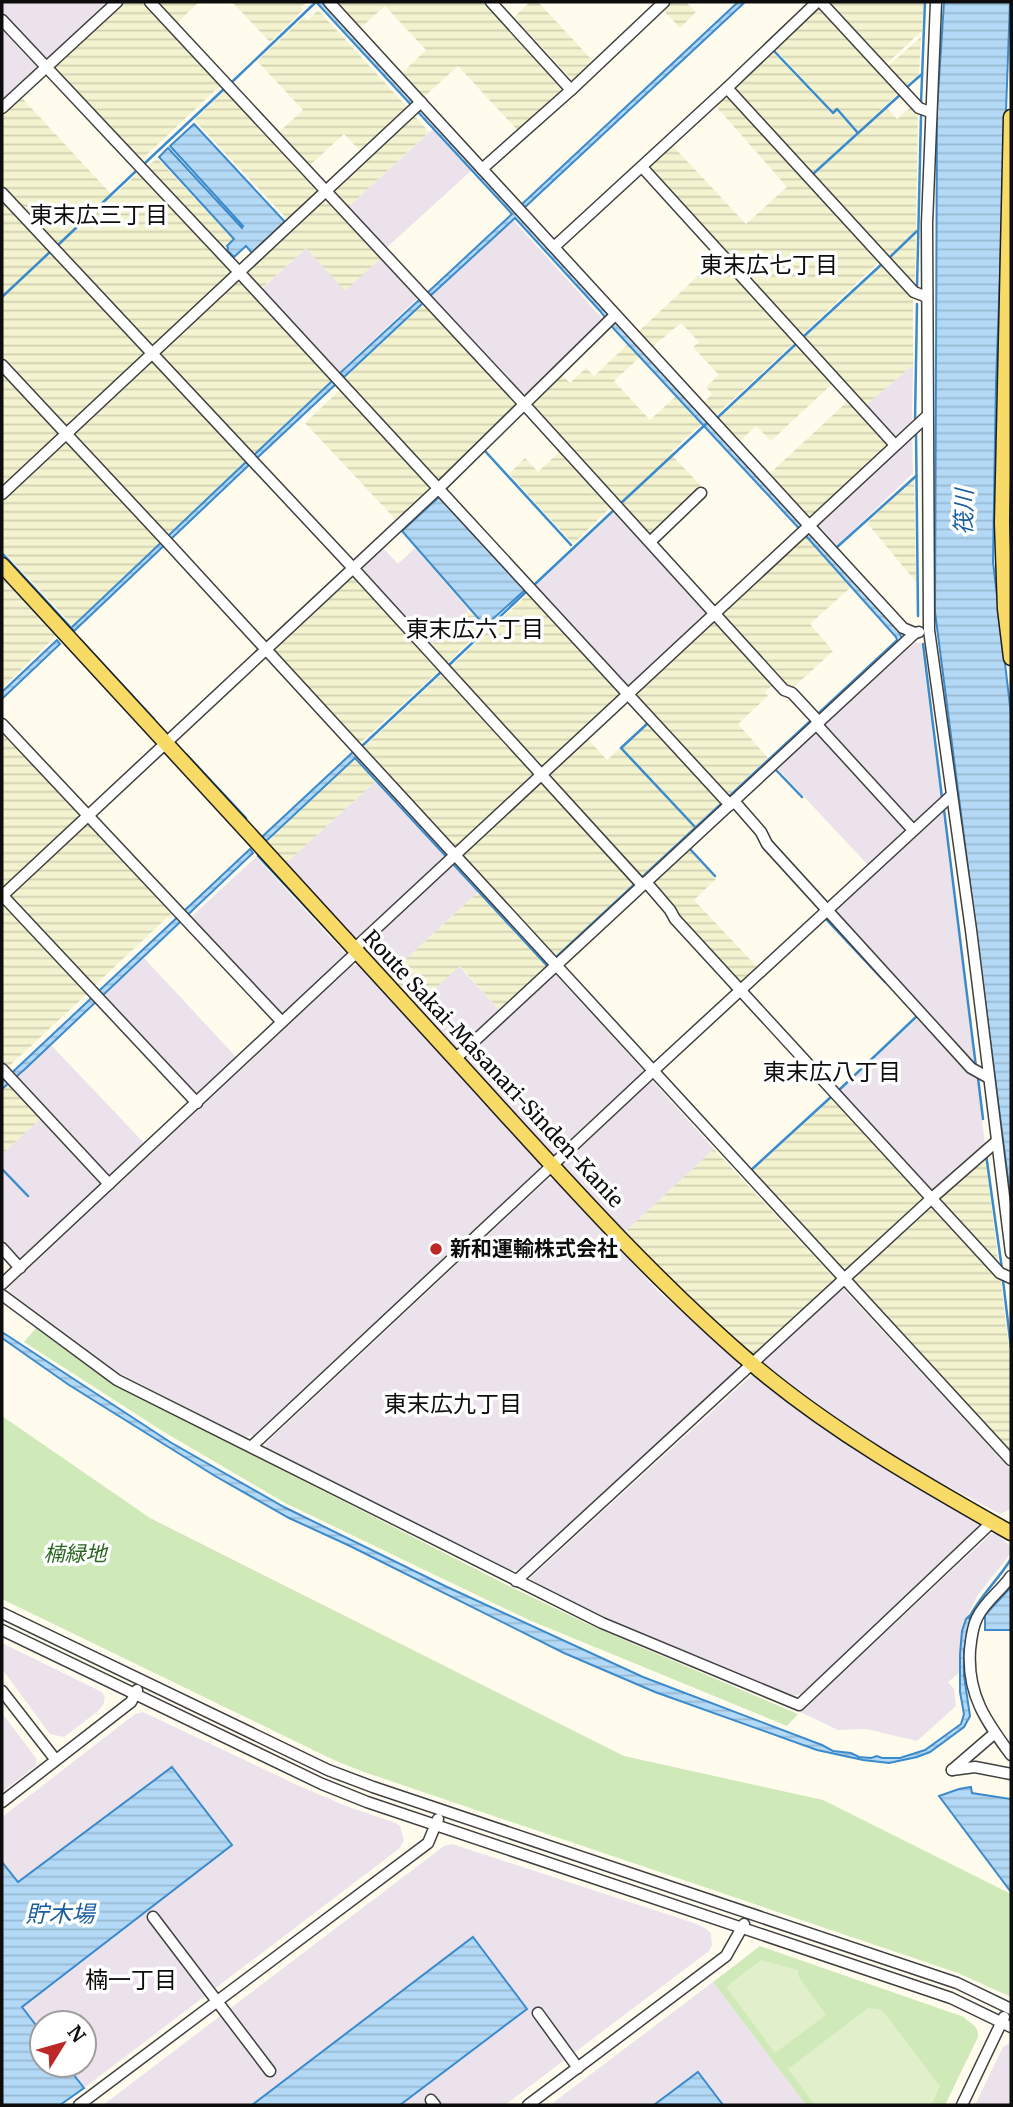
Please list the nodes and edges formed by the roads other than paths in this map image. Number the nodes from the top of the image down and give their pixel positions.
1 (117, 2) edge
2 (150, 2) edge
3 (329, 2) edge
4 (491, 2) edge
5 (819, 2) edge
6 (936, 2) edge
7 (656, 4) edge
8 (2, 20) edge
9 (46, 67) junction
10 (727, 88) junction
11 (571, 90) junction
12 (421, 102) junction
13 (2, 108) edge
14 (930, 112) junction
15 (1011, 117) edge
16 (642, 167) junction
17 (482, 169) junction
18 (1010, 176) edge
19 (326, 190) junction
20 (2, 193) edge
21 (554, 247) junction
22 (238, 271) junction
23 (927, 297) junction
24 (612, 318) junction
25 (152, 354) junction
26 (2, 365) edge
27 (524, 404) junction
28 (926, 417) junction
29 (66, 434) junction
30 (895, 445) junction
31 (439, 488) junction
32 (701, 493) dead end
33 (2, 494) edge
34 (805, 529) junction
35 (650, 542) junction
36 (2, 565) edge
37 (353, 568) junction
38 (716, 614) junction
39 (929, 630) junction
40 (915, 633) junction
41 (265, 649) junction
42 (1011, 658) edge
43 (629, 694) junction
44 (816, 720) junction
45 (2, 724) edge
46 (166, 741) junction
47 (541, 775) junction
48 (952, 795) junction
49 (729, 802) junction
50 (87, 815) junction
51 (913, 830) junction
52 (452, 858) junction
53 (642, 882) junction
54 (2, 895) edge
55 (827, 910) junction
56 (355, 951) junction
57 (557, 966) junction
58 (741, 990) junction
59 (282, 1022) junction
60 (456, 1059) junction
61 (654, 1070) junction
62 (8, 1075) edge
63 (989, 1078) junction
64 (197, 1102) junction
65 (997, 1141) junction
66 (552, 1165) junction
67 (109, 1184) junction
68 (932, 1198) junction
69 (2, 1248) edge
70 (1011, 1253) edge
71 (20, 1268) junction
72 (844, 1278) junction
73 (1011, 1278) edge
74 (2, 1284) edge
75 (2, 1295) edge
76 (753, 1365) junction
77 (252, 1446) junction
78 (1011, 1460) edge
79 (992, 1522) junction
80 (1011, 1533) edge
81 (1011, 1576) edge
82 (516, 1581) junction
83 (2, 1612) edge
84 (2, 1630) edge
85 (142, 1681) junction
86 (2, 1691) edge
87 (135, 1695) junction
88 (995, 1733) junction
89 (1011, 1755) edge
90 (55, 1759) junction
91 (1011, 1774) edge
92 (2, 1802) edge
93 (442, 1810) junction
94 (435, 1825) junction
95 (750, 1914) junction
96 (153, 1917) dead end
97 (742, 1928) junction
98 (216, 2001) junction
99 (1010, 2009) edge
100 (538, 2013) dead end
101 (1007, 2025) edge
102 (578, 2068) junction
103 (270, 2071) dead end
104 (79, 2105) edge
105 (528, 2105) edge
106 (962, 2105) edge

1 - 9 street
2 - 19 street
3 - 12 street
4 - 11 street
5 - 10 street
5 - 14 street
6 - 14 street
7 - 11 street
8 - 9 street
9 - 13 street
9 - 22 street
10 - 16 street
10 - 23 street
11 - 17 street
12 - 17 street
12 - 19 street
14 - 23 street
15 - 18 main road
16 - 21 street
16 - 30 street
17 - 21 street
18 - 42 main road
19 - 22 street
19 - 27 street
20 - 25 street
21 - 24 street
22 - 25 street
22 - 31 street
23 - 28 street
24 - 27 street
24 - 34 street
25 - 29 street
25 - 37 street
26 - 29 street
27 - 31 street
27 - 35 street
28 - 30 street
28 - 39 street
29 - 33 street
29 - 41 street
30 - 34 street
31 - 37 street
31 - 43 street
32 - 35 street
34 - 38 street
34 - 40 street
35 - 38 street
36 - 46 main road, Route Sakai-Masanari-Sinden-Kanie
37 - 41 street
37 - 47 street
38 - 43 street
38 - 44 street
39 - 40 street
39 - 48 street
40 - 44 street
41 - 46 street
41 - 52 street
43 - 47 street
43 - 49 street
44 - 49 street
44 - 51 street
45 - 50 street
46 - 50 street
46 - 56 main road, Route Sakai-Masanari-Sinden-Kanie
47 - 52 street
47 - 53 street
48 - 51 street
48 - 63 street
49 - 53 street
49 - 55 street
50 - 54 street
50 - 59 street
51 - 55 street
52 - 56 street
52 - 57 street
53 - 57 street
53 - 58 street
54 - 64 street
55 - 58 street
55 - 63 street
56 - 59 street
56 - 60 main road, Route Sakai-Masanari-Sinden-Kanie
57 - 60 street
57 - 61 street
58 - 61 street
58 - 68 street
59 - 64 street
60 - 66 main road, Route Sakai-Masanari-Sinden-Kanie
61 - 66 street
61 - 72 street
62 - 67 street
63 - 65 street
64 - 67 street
65 - 68 street
65 - 70 street
66 - 76 main road, Route Sakai-Masanari-Sinden-Kanie
66 - 77 street
67 - 71 street
68 - 72 street
68 - 73 street
69 - 71 street
71 - 74 street
72 - 76 street
72 - 78 street
75 - 77 street
76 - 79 main road, Route Sakai-Masanari-Sinden-Kanie
76 - 82 street
77 - 82 street
79 - 80 main road, Route Sakai-Masanari-Sinden-Kanie
79 - 82 street
81 - 88 street
83 - 85 street
84 - 87 street
85 - 87 street
85 - 93 street
86 - 90 street
87 - 90 street
87 - 94 street
88 - 89 street
88 - 91 street
90 - 92 street
93 - 94 street
93 - 95 street
94 - 97 street
94 - 98 street
95 - 97 street
95 - 99 street
96 - 98 street
97 - 101 street
97 - 102 street
98 - 103 street
98 - 104 street
99 - 101 street
100 - 102 street
101 - 106 street
102 - 105 street

